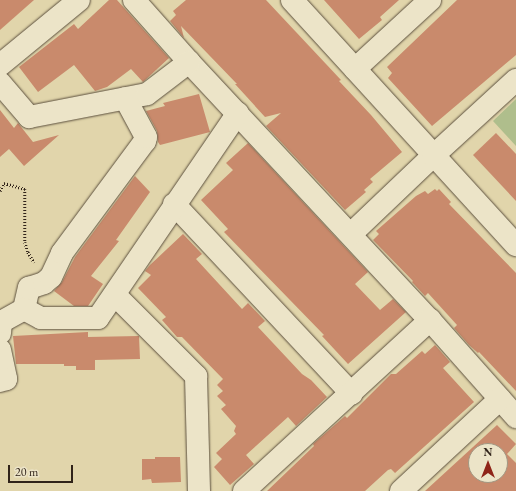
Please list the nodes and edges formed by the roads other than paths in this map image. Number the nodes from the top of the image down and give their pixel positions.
1 (79, 0) edge
2 (134, 0) edge
3 (292, 0) edge
4 (430, 0) edge
5 (189, 62) junction
6 (0, 65) edge
7 (355, 69) junction
8 (516, 80) edge
9 (0, 83) edge
10 (125, 98) junction
11 (238, 114) junction
12 (433, 156) junction
13 (174, 204) junction
14 (351, 234) junction
15 (514, 238) edge
16 (115, 295) junction
17 (24, 309) junction
18 (430, 320) junction
19 (0, 333) edge
20 (0, 350) edge
21 (0, 380) edge
22 (352, 394) junction
23 (500, 399) junction
24 (516, 417) edge
25 (199, 491) edge
26 (244, 491) edge
27 (401, 491) edge

1 - 6 street
2 - 5 street
3 - 7 street
4 - 7 street
5 - 10 street
5 - 11 street
7 - 12 street
8 - 12 street
9 - 10 street
10 - 17 street
11 - 13 street
11 - 14 street
12 - 14 street
12 - 15 street
13 - 16 street
13 - 22 street
14 - 18 street
16 - 17 street
16 - 25 street
17 - 19 street
18 - 22 street
18 - 23 street
20 - 21 street
22 - 26 street
23 - 24 street
23 - 27 street

